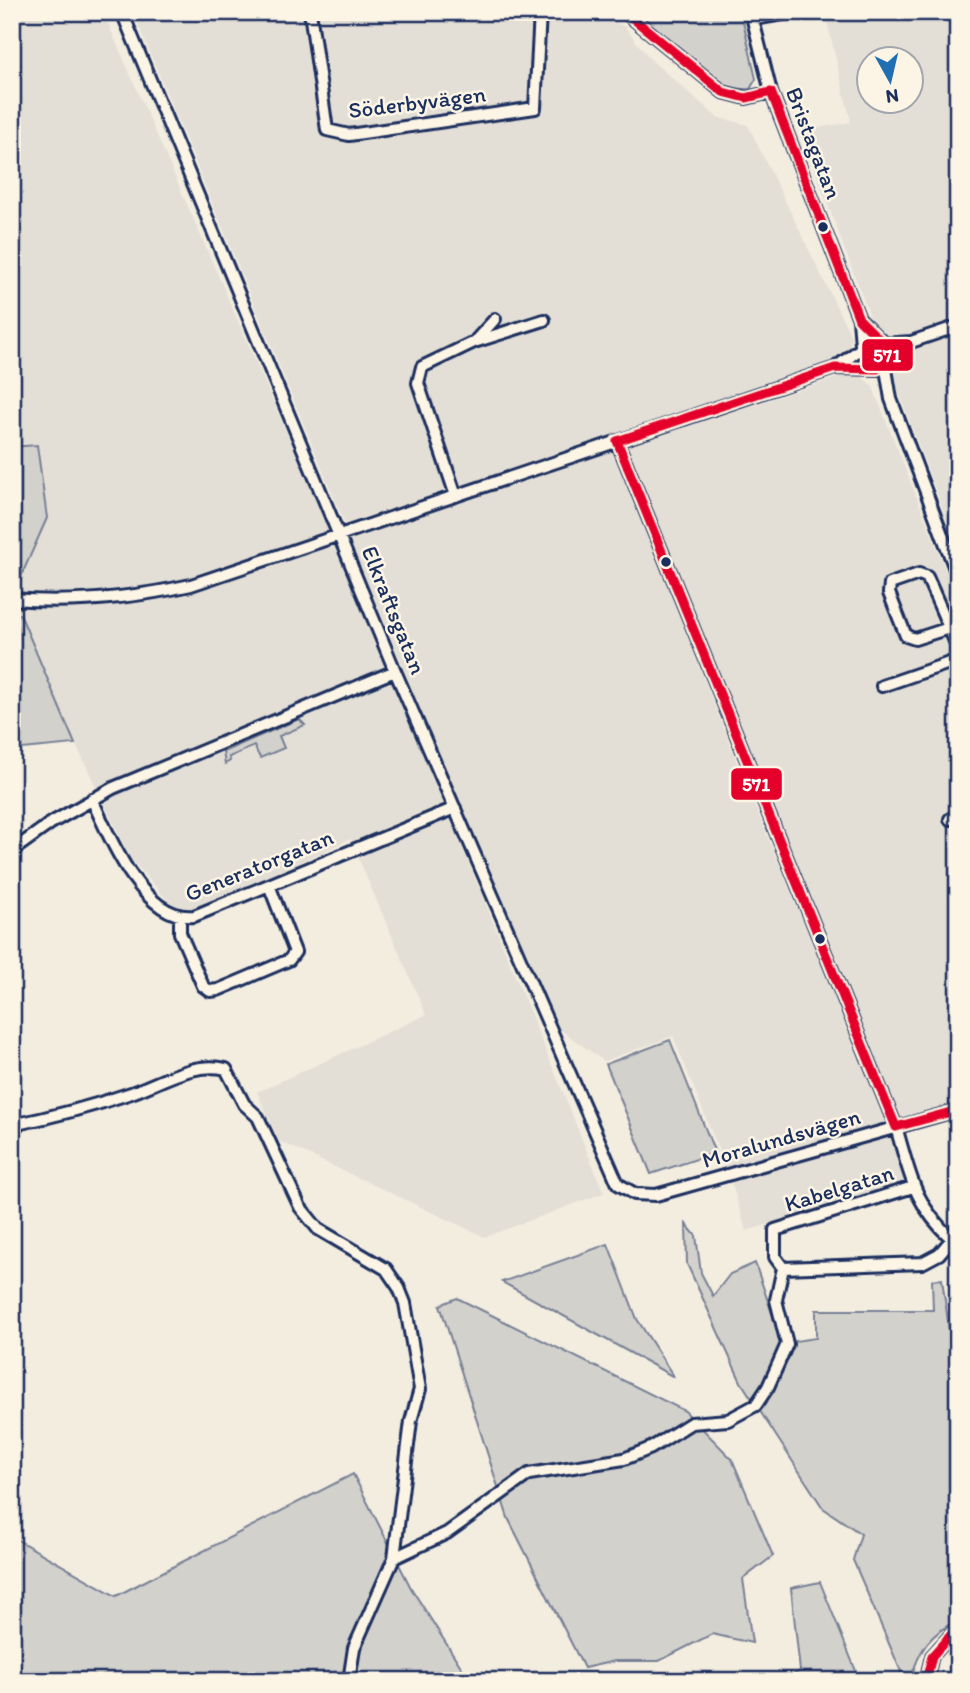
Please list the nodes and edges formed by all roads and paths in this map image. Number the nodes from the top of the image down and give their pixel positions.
1 (122, 12) edge
2 (310, 12) edge
3 (540, 12) edge
4 (625, 12) edge
5 (794, 12) edge
6 (754, 14) edge
7 (771, 92) junction
8 (495, 319) dead end
9 (859, 319) junction
10 (544, 320) dead end
11 (958, 326) edge
12 (474, 342) junction
13 (882, 342) junction
14 (911, 342) junction
15 (860, 348) junction
16 (886, 360) junction
17 (866, 367) junction
18 (835, 368) junction
19 (891, 399) junction
20 (617, 441) junction
21 (456, 496) junction
22 (341, 534) junction
23 (958, 577) edge
24 (12, 599) edge
25 (949, 628) junction
26 (958, 648) edge
27 (958, 660) edge
28 (395, 671) junction
29 (882, 686) dead end
30 (92, 799) junction
31 (455, 808) junction
32 (12, 851) edge
33 (269, 885) junction
34 (180, 918) junction
35 (958, 1110) edge
36 (12, 1125) edge
37 (896, 1127) junction
38 (914, 1187) junction
39 (656, 1195) joint
40 (783, 1268) junction
41 (394, 1558) junction
42 (958, 1627) edge
43 (349, 1681) edge
44 (926, 1681) edge

1 - 22 street, Elkraftsgatan
2 - 3 street, Söderbyvägen
4 - 7 street
5 - 6 street
6 - 7 street, Bristagatan
7 - 9 street, Bristagatan
8 - 12 street
9 - 13 street, Bristagatan
9 - 15 street, Bristagatan
10 - 12 street
11 - 14 street
12 - 21 street
13 - 14 street
13 - 15 street
13 - 16 street, Bristagatan
14 - 16 street
15 - 17 street, Bristagatan
15 - 18 street
16 - 17 street
16 - 19 street, Bristagatan
17 - 18 street
17 - 19 street, Bristagatan
18 - 20 street
19 - 23 street, Bristagatan
20 - 21 street
20 - 37 street
21 - 22 street
22 - 24 street
22 - 28 street, Elkraftsgatan
25 - 25 street
25 - 26 street
27 - 29 street
28 - 30 street
28 - 31 street, Elkraftsgatan
30 - 32 street
30 - 34 street, Generatorgatan
31 - 33 street, Generatorgatan
31 - 39 street, Elkraftsgatan
33 - 34 street, Generatorgatan
33 - 34 street
35 - 37 street, Moralundsvägen
36 - 41 street
37 - 38 street
37 - 39 street, Moralundsvägen
38 - 40 street, Kabelgatan
38 - 40 street
40 - 41 street
41 - 43 street
42 - 44 street

